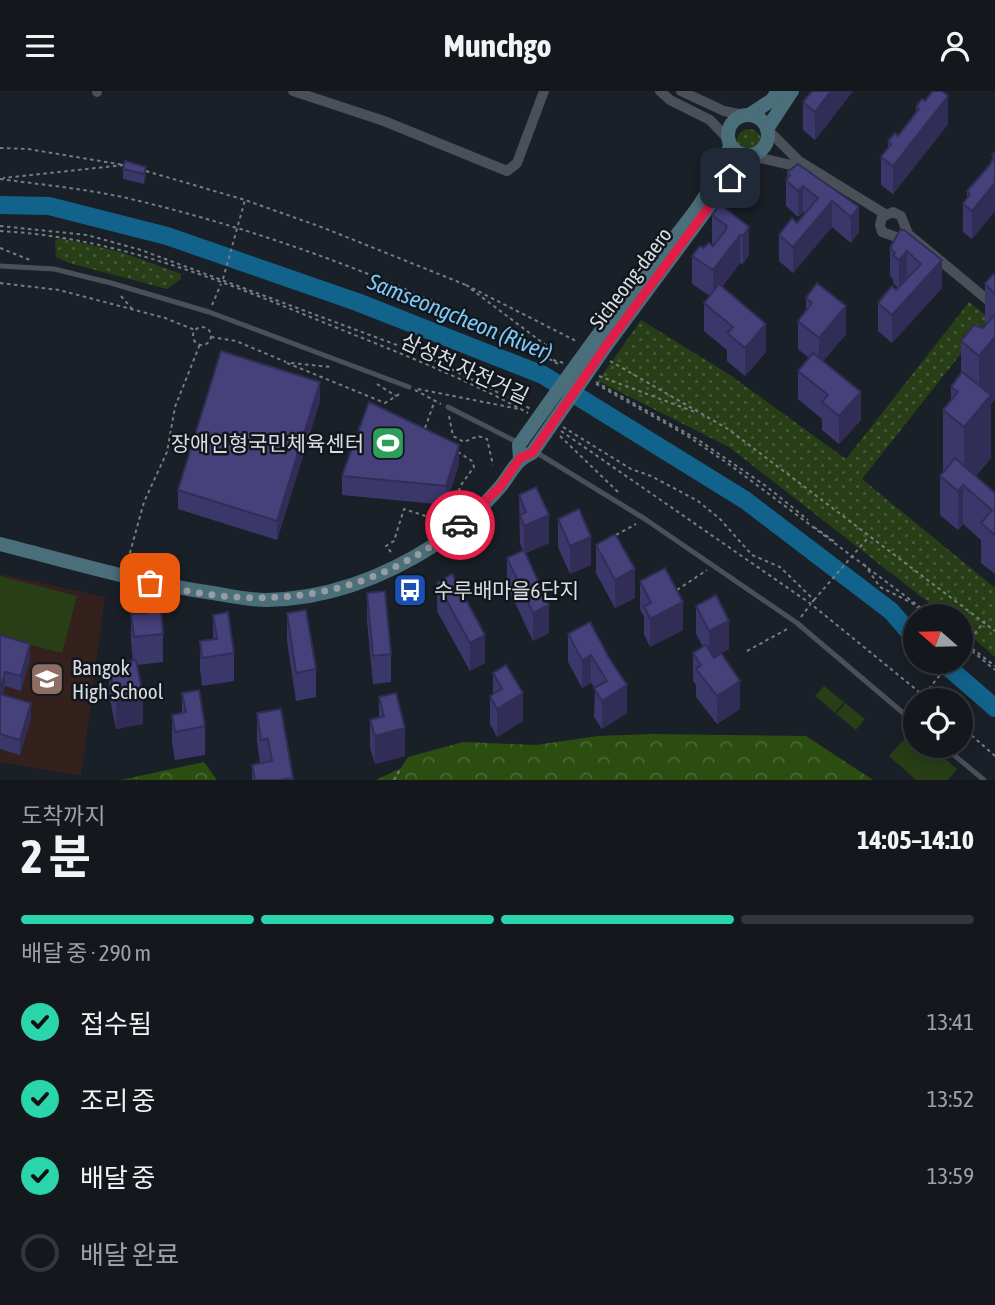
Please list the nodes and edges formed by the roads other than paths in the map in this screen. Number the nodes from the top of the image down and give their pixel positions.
1 (293, 91) edge
2 (544, 91) edge
3 (660, 91) edge
4 (681, 91) edge
5 (778, 91) edge
6 (792, 91) edge
7 (747, 115) junction
8 (767, 129) junction
9 (730, 143) junction
10 (751, 156) junction
11 (883, 217) junction
12 (900, 231) junction
13 (0, 266) edge
14 (995, 306) edge
15 (603, 339) junction
16 (409, 387) road end
17 (447, 407) road end
18 (0, 544) edge
19 (903, 713) edge
20 (958, 758) edge
21 (985, 780) edge

1 - 2 street
3 - 9 street
4 - 7 street
5 - 7 street
6 - 8 street
7 - 8 street
7 - 9 street
8 - 10 street
8 - 11 street
9 - 10 street
9 - 15 street, Sicheong-daero
10 - 11 street
10 - 15 street, Sicheong-daero
11 - 12 street
11 - 12 street
12 - 14 street
13 - 16 lane
15 - 18 street, Sicheong-daero
17 - 19 lane
20 - 21 lane

